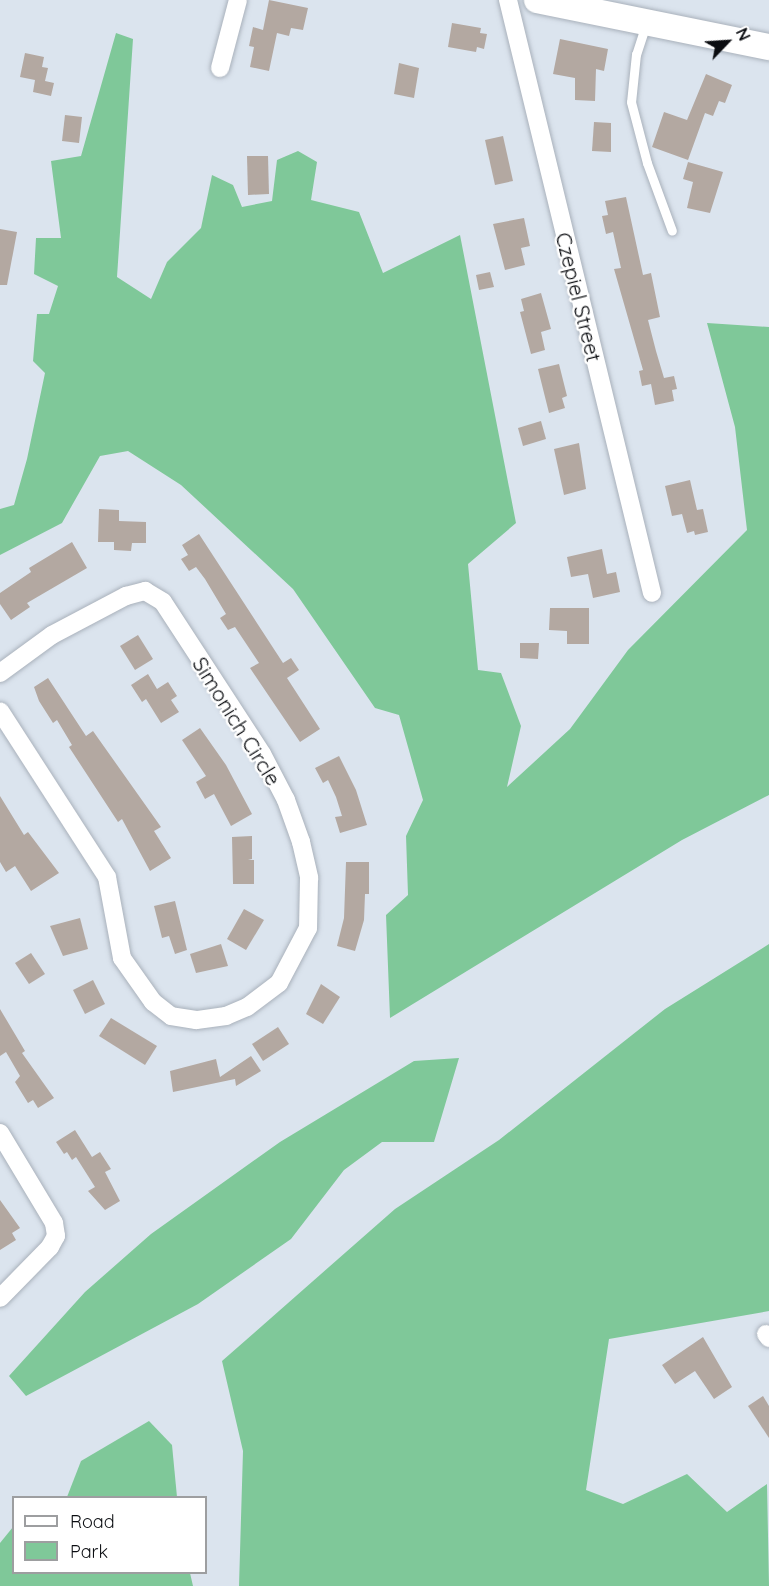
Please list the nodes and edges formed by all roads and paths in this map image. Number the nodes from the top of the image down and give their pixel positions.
1 (238, 0) edge
2 (508, 0) edge
3 (537, 0) edge
4 (646, 22) junction
5 (769, 47) edge
6 (220, 68) dead end
7 (672, 231) dead end
8 (652, 593) dead end
9 (0, 673) edge
10 (0, 711) edge
11 (0, 1134) edge
12 (0, 1298) edge

1 - 6 street
2 - 8 street, Czepiel Street
3 - 4 main road
4 - 5 main road
4 - 7 lane
9 - 10 street, Simonich Circle
11 - 12 street

